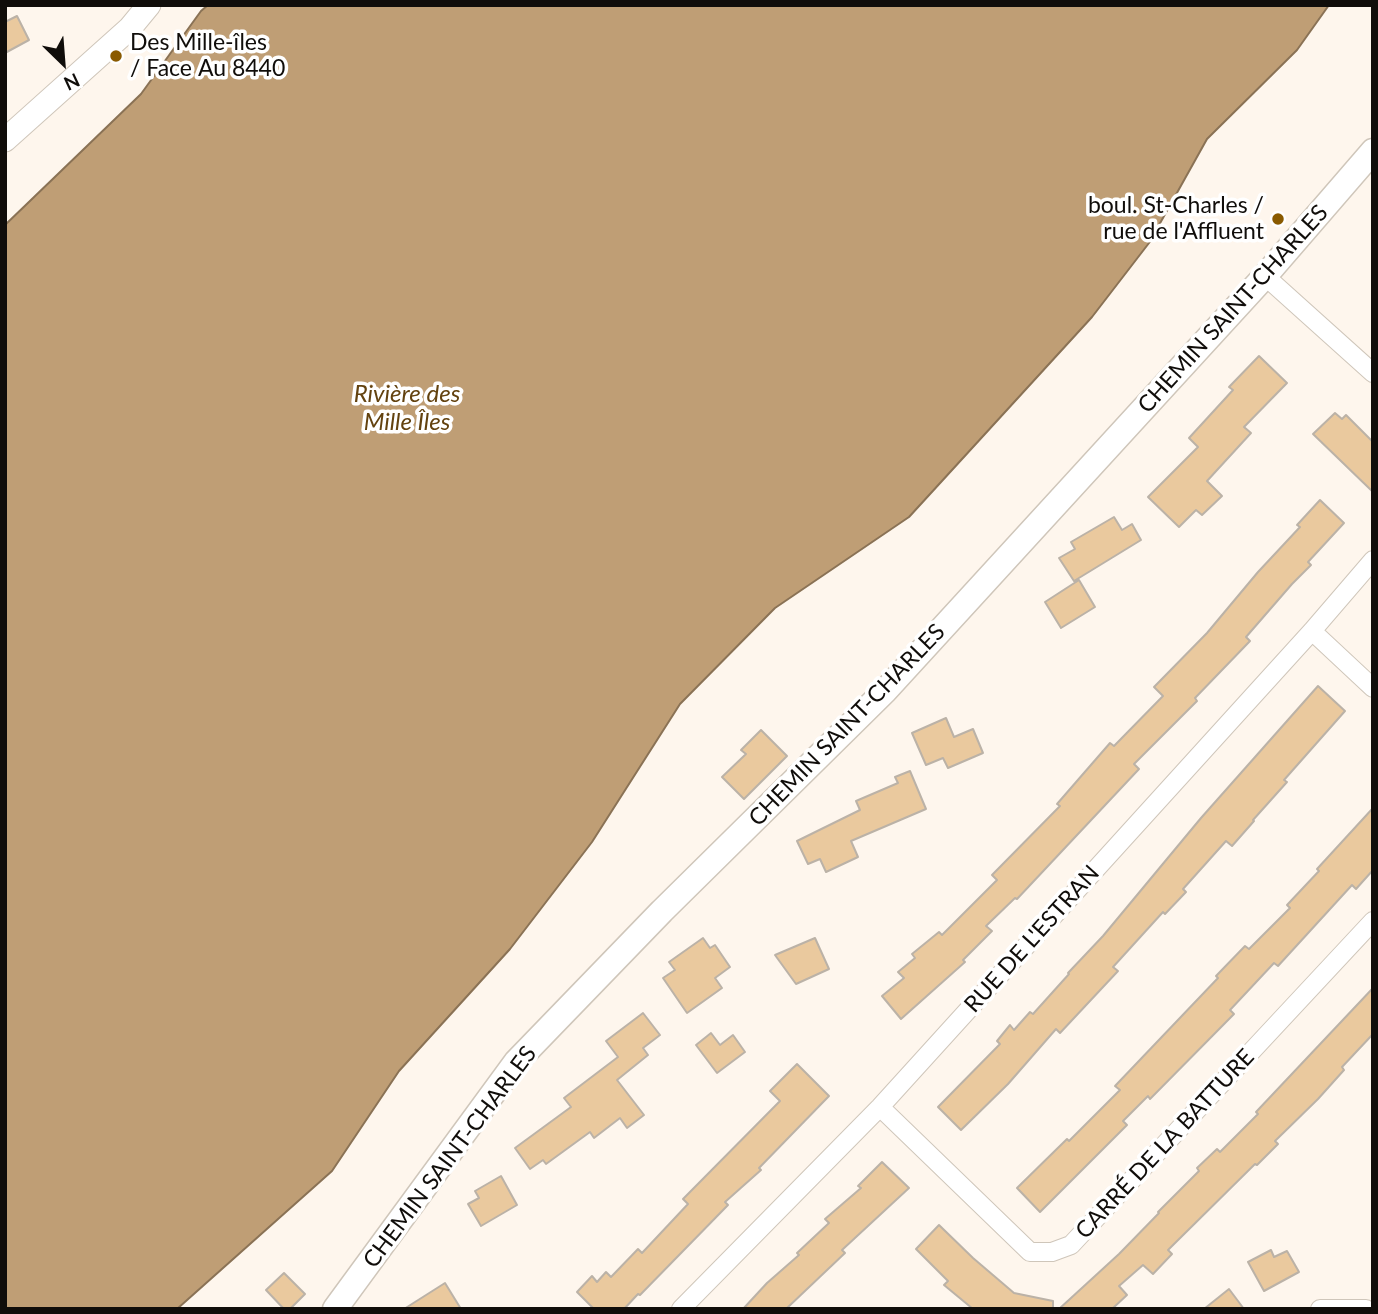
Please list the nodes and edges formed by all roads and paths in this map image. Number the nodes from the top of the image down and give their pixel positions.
1 (149, 5) edge
2 (5, 140) edge
3 (1373, 151) edge
4 (1265, 276) junction
5 (1373, 373) edge
6 (1373, 560) edge
7 (1312, 631) junction
8 (1373, 688) edge
9 (1373, 921) edge
10 (880, 1107) junction
11 (335, 1309) edge
12 (681, 1309) edge
13 (1320, 1309) edge
14 (1366, 1309) edge

1 - 2 street
3 - 4 main road, CHEMIN SAINT-CHARLES
4 - 5 street
4 - 11 main road, CHEMIN SAINT-CHARLES
6 - 7 street, RUE DE L'ESTRAN
7 - 8 street
7 - 10 street, RUE DE L'ESTRAN
9 - 10 street, CARRÉ DE LA BATTURE
10 - 12 street, RUE DE L'ESTRAN
13 - 14 street

